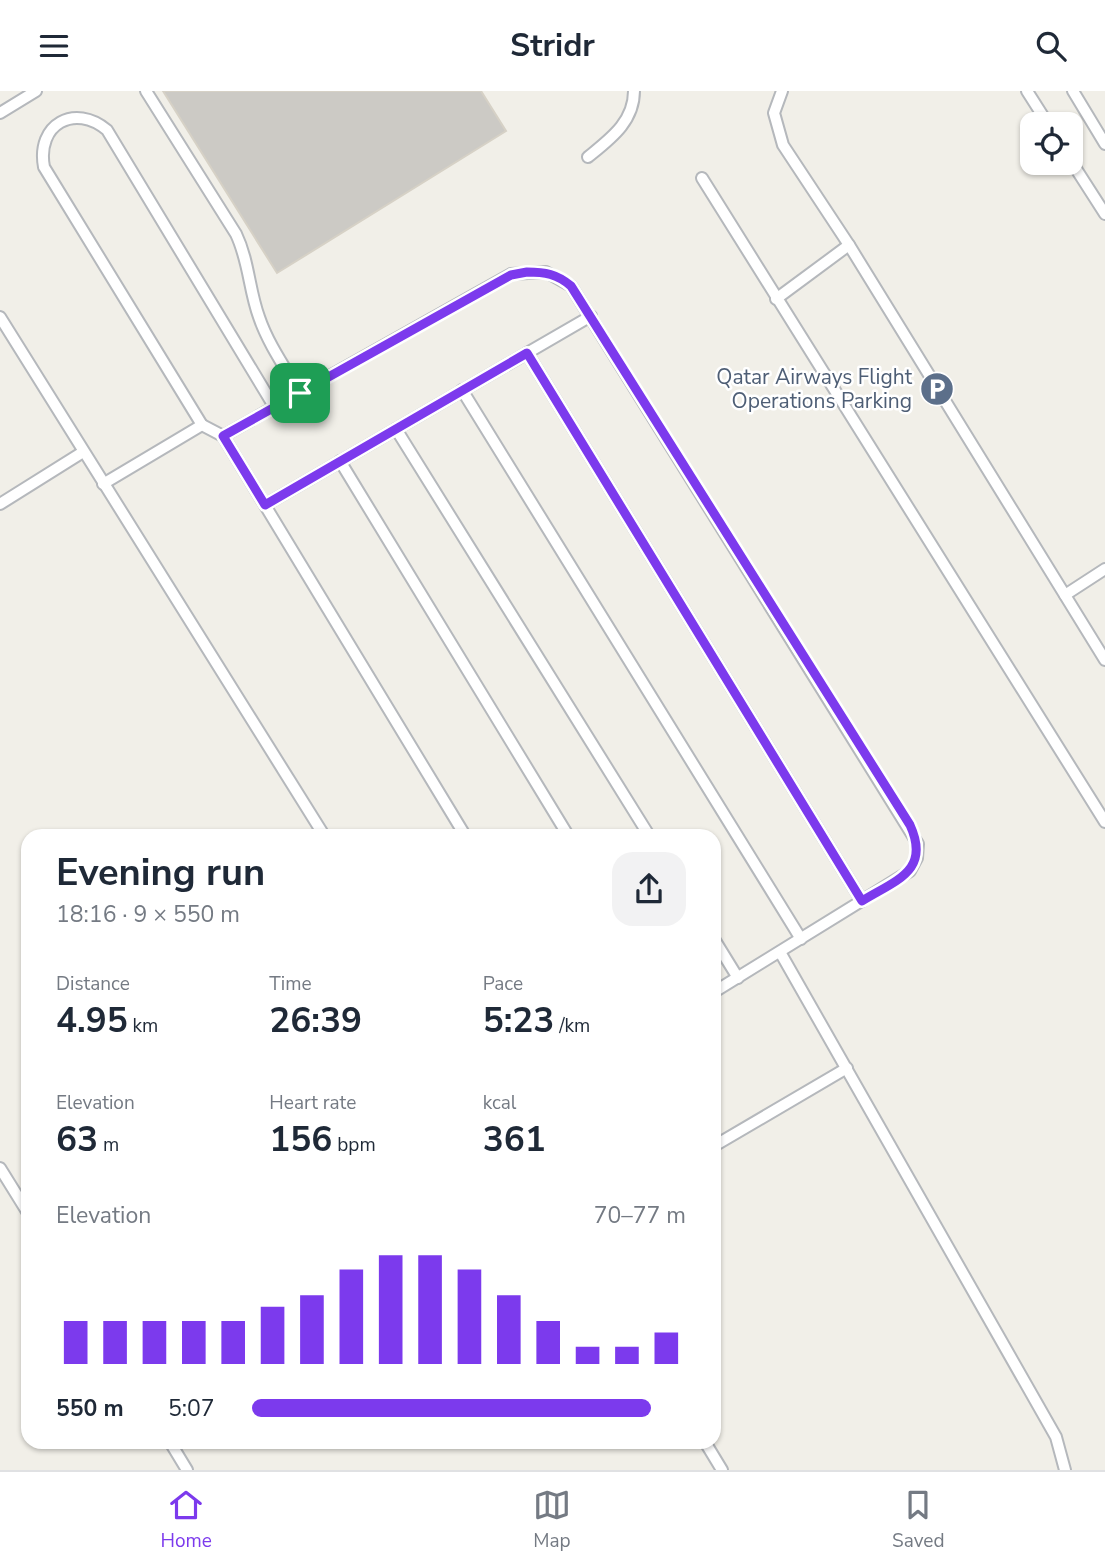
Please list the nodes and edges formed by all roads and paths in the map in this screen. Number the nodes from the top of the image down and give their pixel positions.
1 (36, 91) edge
2 (146, 91) edge
3 (634, 91) edge
4 (782, 91) edge
5 (1027, 91) edge
6 (1073, 91) edge
7 (1040, 112) edge
8 (0, 113) edge
9 (1105, 144) edge
10 (588, 157) dead end
11 (1080, 175) edge
12 (702, 178) dead end
13 (1105, 214) edge
14 (849, 245) junction
15 (776, 299) junction
16 (591, 316) junction
17 (0, 317) edge
18 (527, 353) junction
19 (462, 390) junction
20 (300, 393) junction
21 (275, 408) junction
22 (202, 425) junction
23 (396, 429) junction
24 (223, 436) junction
25 (83, 452) junction
26 (340, 461) junction
27 (103, 484) junction
28 (0, 503) edge
29 (265, 505) junction
30 (1105, 569) edge
31 (1065, 595) junction
32 (1105, 660) edge
33 (1105, 822) edge
34 (320, 829) edge
35 (461, 829) edge
36 (564, 829) edge
37 (645, 829) edge
38 (862, 901) junction
39 (801, 939) junction
40 (721, 950) edge
41 (780, 952) junction
42 (738, 978) junction
43 (721, 988) edge
44 (847, 1068) junction
45 (721, 1142) edge
46 (0, 1168) edge
47 (21, 1202) edge
48 (174, 1449) edge
49 (709, 1449) edge
50 (187, 1470) edge
51 (722, 1470) edge
52 (1065, 1470) edge

1 - 8 lane
2 - 20 lane
3 - 10 lane
4 - 14 lane
5 - 7 lane
6 - 9 lane
11 - 13 lane
12 - 15 lane
14 - 15 lane
14 - 31 lane
15 - 33 lane
16 - 18 lane
16 - 20 lane
16 - 38 lane
17 - 25 lane
18 - 19 lane
18 - 38 lane
19 - 23 lane
19 - 39 lane
20 - 21 lane
21 - 22 lane
21 - 24 lane
22 - 24 lane
22 - 27 lane
23 - 26 lane
23 - 37 lane
24 - 29 lane
25 - 27 lane
25 - 28 lane
26 - 29 lane
26 - 36 lane
27 - 34 lane
29 - 35 lane
30 - 31 lane
31 - 32 lane
38 - 39 lane
39 - 41 lane
40 - 42 lane
41 - 42 lane
41 - 44 lane
42 - 43 lane
44 - 45 lane
44 - 52 lane
46 - 47 lane
48 - 50 lane
49 - 51 lane

